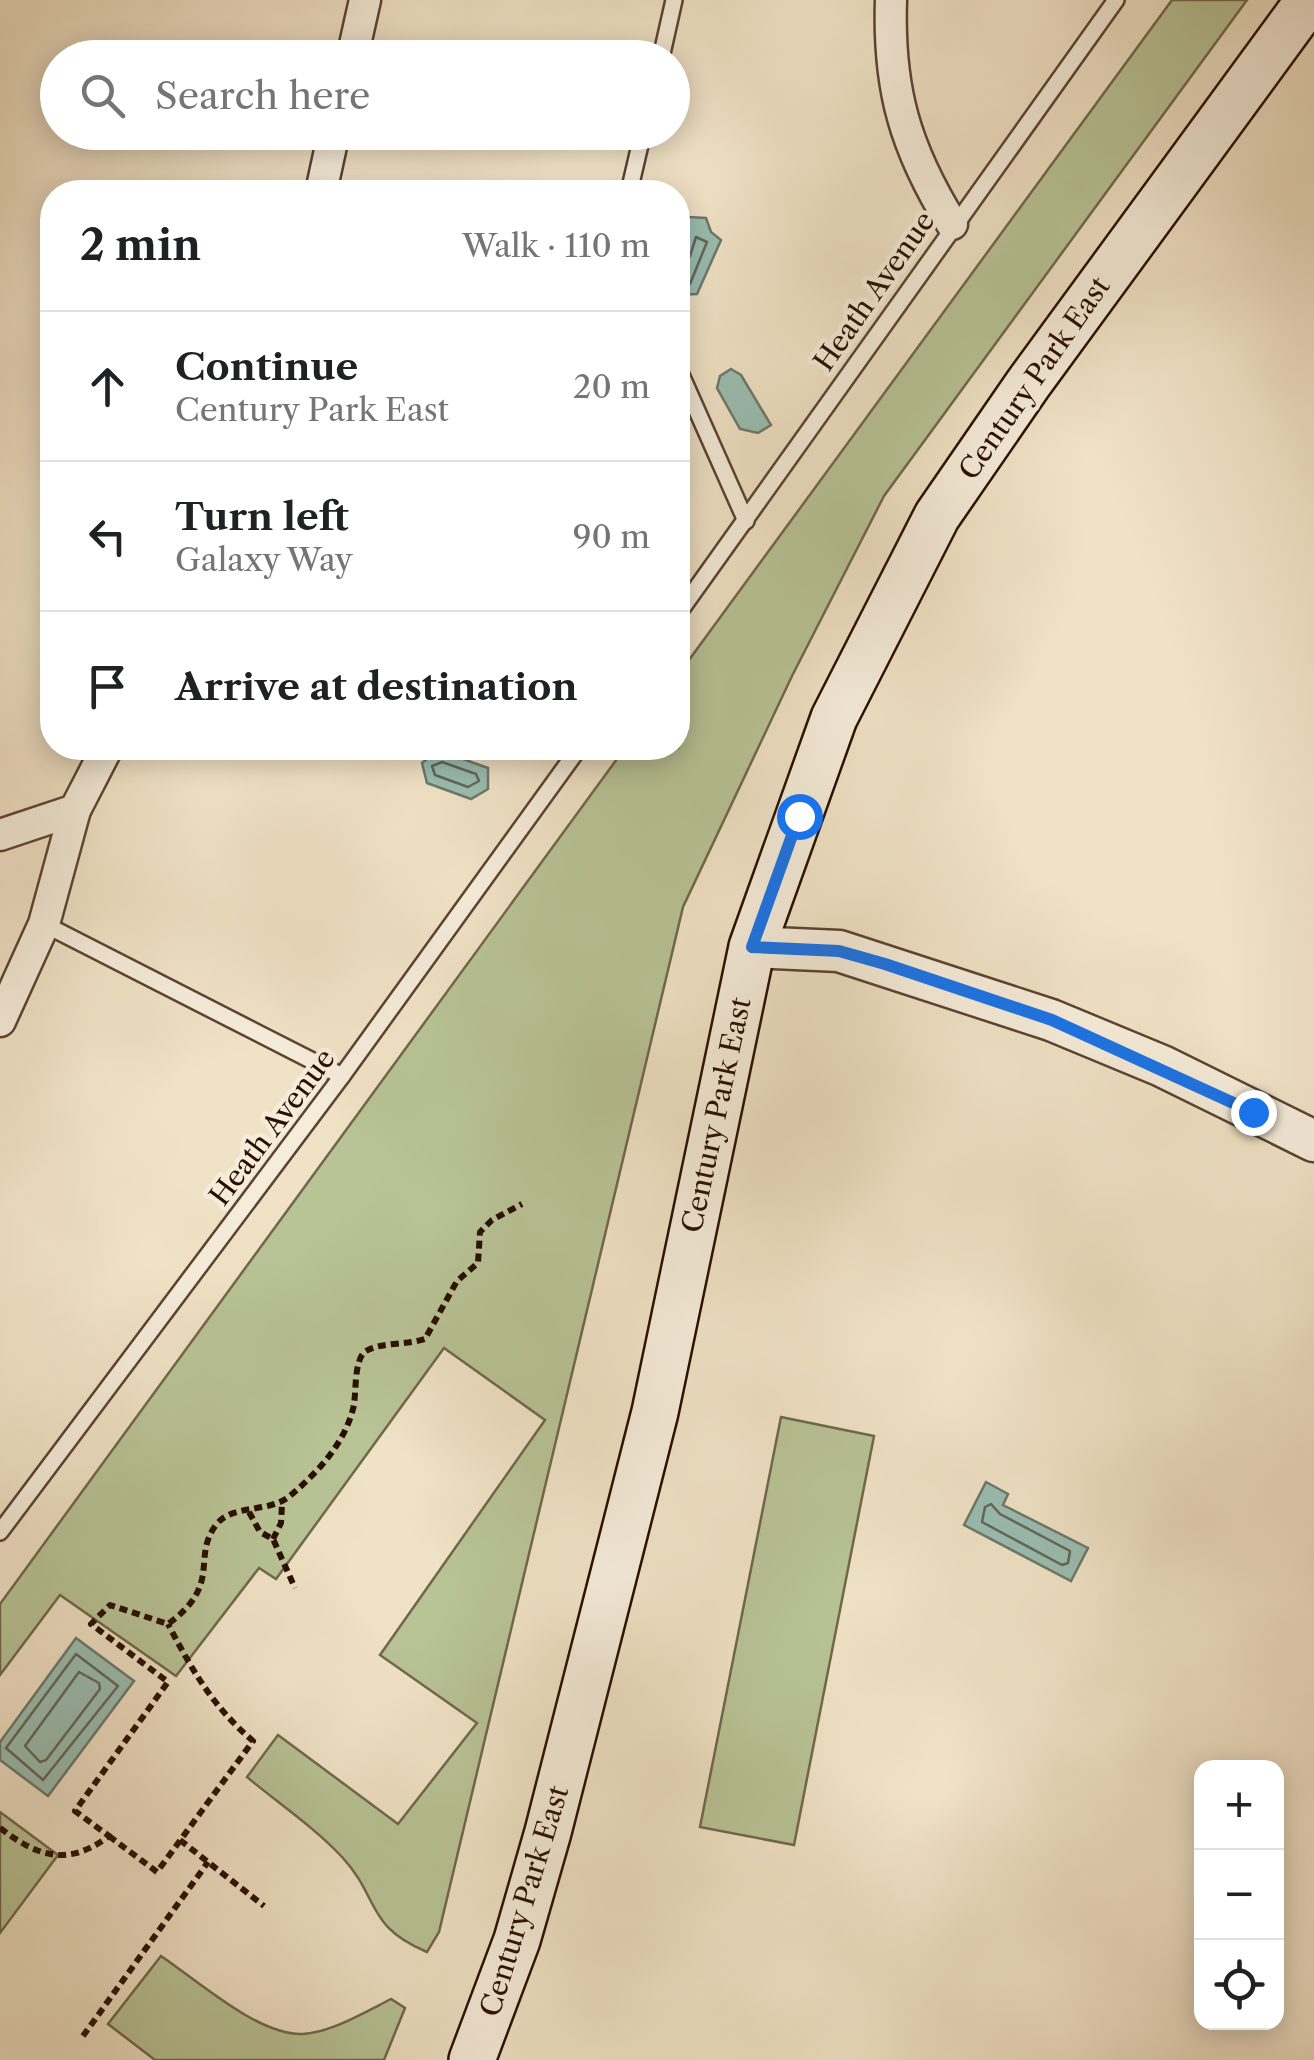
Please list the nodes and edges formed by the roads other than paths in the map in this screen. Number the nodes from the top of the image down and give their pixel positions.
1 (365, 0) edge
2 (674, 0) edge
3 (891, 0) edge
4 (1116, 0) edge
5 (1309, 0) edge
6 (356, 40) edge
7 (664, 40) edge
8 (330, 150) edge
9 (639, 150) edge
10 (323, 180) edge
11 (632, 180) edge
12 (952, 224) junction
13 (690, 395) edge
14 (746, 520) junction
15 (690, 597) edge
16 (101, 760) edge
17 (570, 760) edge
18 (74, 810) junction
19 (0, 835) edge
20 (44, 924) junction
21 (752, 947) junction
22 (0, 1021) edge
23 (342, 1076) junction
24 (1314, 1142) edge
25 (0, 1532) edge
26 (472, 2060) edge

1 - 6 street
2 - 7 lane
3 - 12 street
4 - 12 lane, Heath Avenue
5 - 21 main road, Century Park East
8 - 10 street
9 - 11 lane
12 - 14 lane, Heath Avenue
13 - 14 lane
14 - 15 lane, Heath Avenue
16 - 18 street
17 - 23 lane, Heath Avenue
18 - 19 street
18 - 20 street
20 - 22 street
20 - 23 lane
21 - 24 street
21 - 26 main road, Century Park East
23 - 25 lane, Heath Avenue

